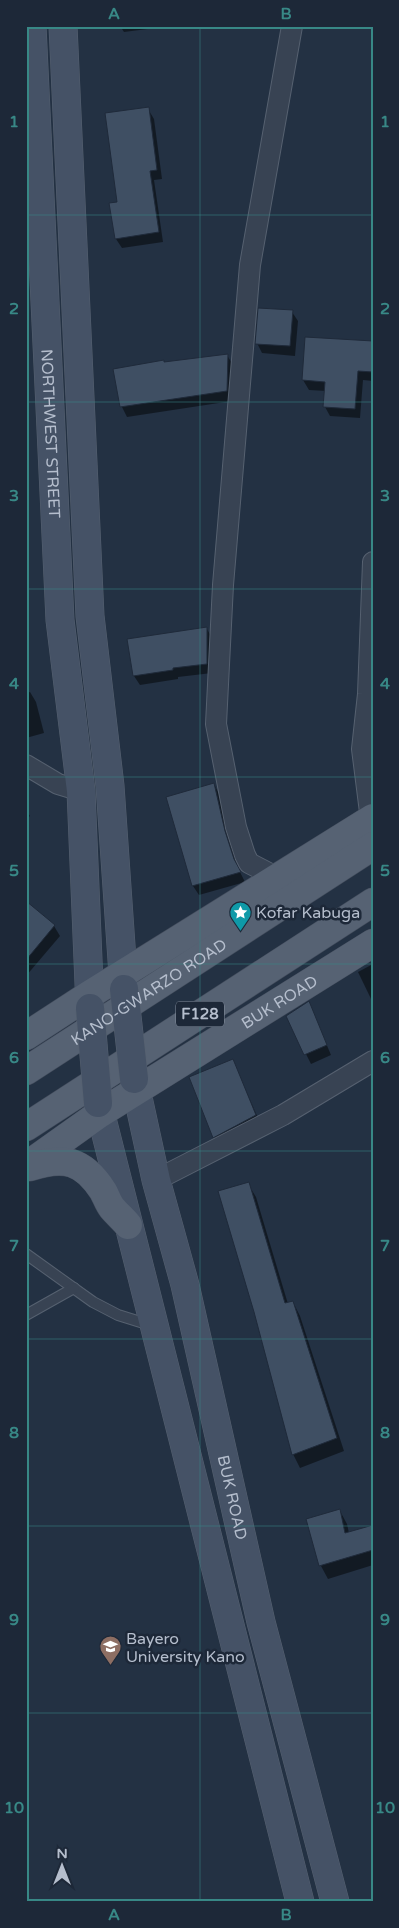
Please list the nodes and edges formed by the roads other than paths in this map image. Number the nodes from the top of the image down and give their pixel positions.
1 (32, 26) edge
2 (63, 26) edge
3 (292, 26) edge
4 (31, 90) edge
5 (373, 562) edge
6 (26, 765) edge
7 (80, 791) junction
8 (372, 828) edge
9 (278, 878) junction
10 (373, 902) edge
11 (373, 943) edge
12 (123, 982) junction
13 (89, 1001) junction
14 (26, 1036) edge
15 (373, 1061) edge
16 (26, 1071) edge
17 (135, 1086) junction
18 (99, 1108) junction
19 (26, 1127) edge
20 (26, 1167) edge
21 (156, 1180) junction
22 (128, 1225) junction
23 (26, 1254) edge
24 (74, 1288) junction
25 (26, 1315) edge
26 (154, 1326) junction
27 (300, 1902) edge
28 (334, 1902) edge

1 - 4 main road, NORTHWEST STREET
2 - 12 main road, NORTHWEST STREET
3 - 9 street
4 - 7 main road, NORTHWEST STREET
5 - 8 street
6 - 7 street
7 - 13 main road, NORTHWEST STREET
8 - 9 main road
8 - 16 main road, KANO-GWARZO ROAD
9 - 12 main road
10 - 19 main road, F128
11 - 17 main road, BUK ROAD
12 - 13 main road
12 - 17 main road, NORTHWEST STREET, bridge
13 - 14 main road
13 - 18 main road, NORTHWEST STREET, bridge
15 - 21 street
17 - 18 main road, BUK ROAD
17 - 21 main road, BUK ROAD
18 - 20 main road, BUK ROAD
18 - 22 main road, BUK ROAD
20 - 22 main road
21 - 28 main road, BUK ROAD
22 - 26 main road, BUK ROAD
23 - 24 lane
24 - 25 lane
24 - 26 lane
26 - 27 main road, BUK ROAD

